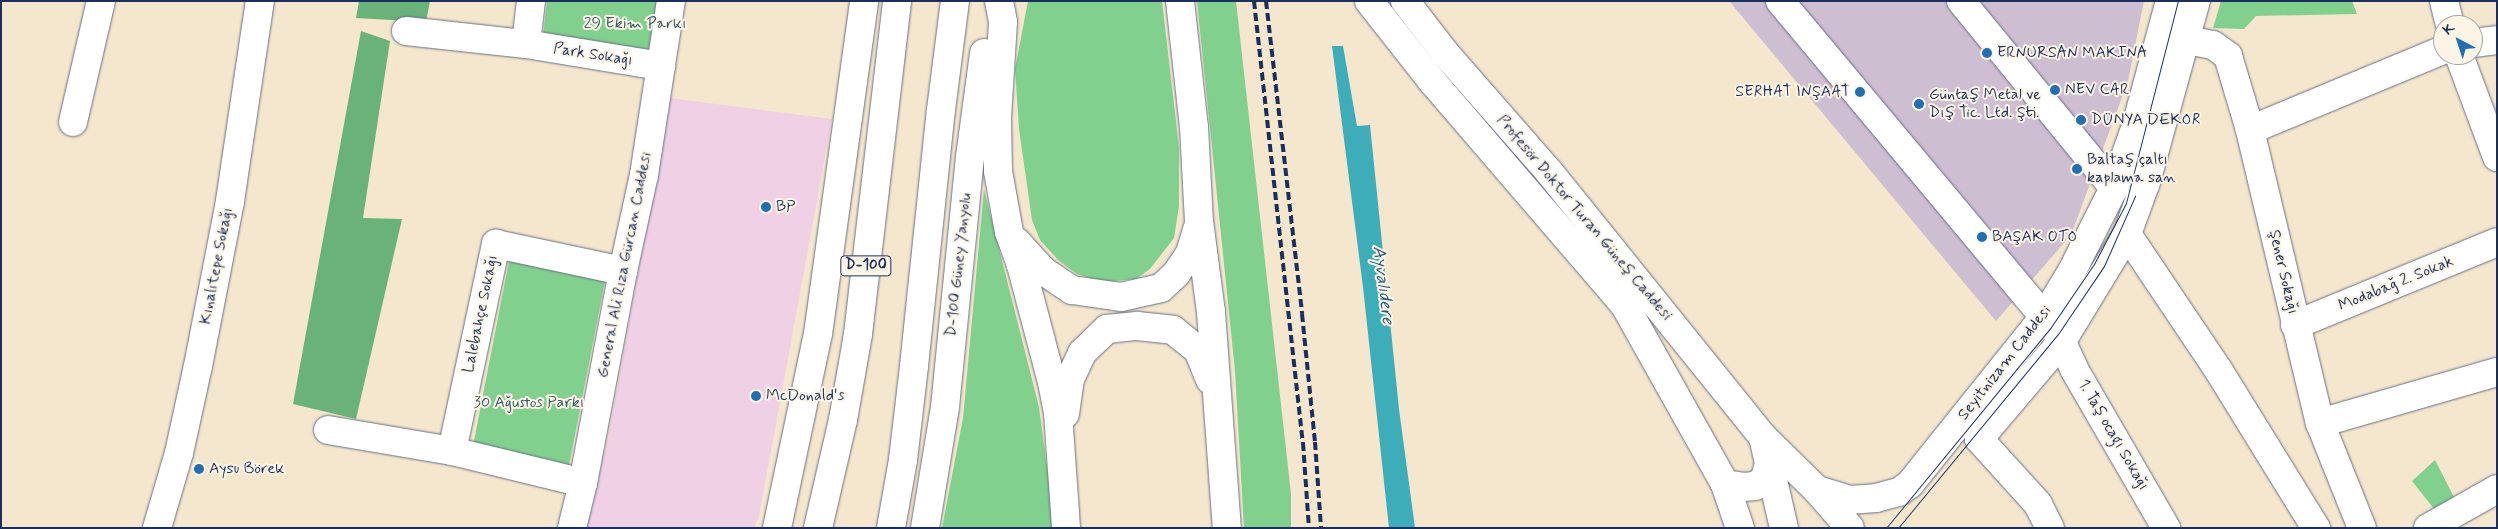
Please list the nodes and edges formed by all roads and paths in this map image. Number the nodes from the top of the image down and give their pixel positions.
1 (101, 1) edge
2 (260, 1) edge
3 (531, 1) edge
4 (671, 1) edge
5 (864, 1) edge
6 (897, 1) edge
7 (955, 1) edge
8 (991, 1) edge
9 (998, 1) edge
10 (1180, 1) edge
11 (1369, 1) edge
12 (1405, 1) edge
13 (1780, 1) edge
14 (1961, 1) edge
15 (2170, 1) edge
16 (2196, 1) edge
17 (2444, 1) edge
18 (2448, 15) edge
19 (406, 31) dead end
20 (2187, 40) junction
21 (2497, 40) edge
22 (2483, 42) edge
23 (526, 44) junction
24 (2433, 54) edge
25 (2463, 65) edge
26 (661, 66) junction
27 (73, 122) dead end
28 (2250, 130) junction
29 (2497, 157) edge
30 (2114, 188) junction
31 (1200, 221) junction
32 (1009, 232) junction
33 (2127, 234) junction
34 (2497, 242) edge
35 (623, 271) junction
36 (2044, 317) junction
37 (2295, 325) junction
38 (2062, 341) junction
39 (2497, 372) edge
40 (2320, 423) junction
41 (328, 430) dead end
42 (1762, 436) junction
43 (1060, 445) junction
44 (1223, 448) junction
45 (452, 452) junction
46 (1770, 462) junction
47 (583, 483) junction
48 (1725, 484) junction
49 (2497, 489) edge
50 (1817, 490) junction
51 (157, 528) edge
52 (572, 528) edge
53 (777, 528) edge
54 (818, 528) edge
55 (891, 528) edge
56 (925, 528) edge
57 (1066, 528) edge
58 (1227, 528) edge
59 (1740, 528) edge
60 (1784, 528) edge
61 (1850, 528) edge
62 (2050, 528) edge
63 (2166, 528) edge
64 (2316, 528) edge
65 (2362, 528) edge
66 (2428, 528) edge

1 - 27 main road
2 - 51 main road, Kınalıtepe Sokağı
3 - 23 main road
4 - 26 main road, General Ali Rıza Gürcan Caddesi
5 - 53 main road
6 - 54 main road, D-100
7 - 55 main road
8 - 56 main road, D-100 Güney Yanyolu
9 - 32 main road
10 - 31 main road
11 - 48 main road
12 - 42 main road, Profesör Doktor Turan Güneş Caddesi
13 - 36 main road, 1. Taş ocagı Sokağı
14 - 30 main road
15 - 30 main road, Seyitnizam Caddesi
16 - 20 main road, Seyitnizam Caddesi
17 - 18 main road
19 - 23 main road, Park Sokağı
20 - 28 main road, Şener Sokağı
20 - 33 main road, Seyitnizam Caddesi
21 - 22 main road
23 - 26 main road, Park Sokağı
24 - 28 main road
25 - 29 main road
26 - 35 main road, General Ali Rıza Gürcan Caddesi
28 - 37 main road, Şener Sokağı
30 - 36 main road, Seyitnizam Caddesi
31 - 32 main road
31 - 44 main road
32 - 43 main road
33 - 38 main road, Seyitnizam Caddesi
33 - 64 main road
34 - 37 main road, Modabağ 2. Sokak
35 - 45 main road, Lalebahçe Sokağı
35 - 47 main road, General Ali Rıza Gürcan Caddesi
36 - 38 main road, 1. Taş ocagı Sokağı
36 - 50 main road, Seyitnizam Caddesi
37 - 40 main road, Şener Sokağı
38 - 62 main road, Seyitnizam Caddesi
38 - 63 main road, 1. Taş ocagı Sokağı
39 - 40 main road
40 - 65 main road, Şener Sokağı
41 - 45 main road
42 - 46 main road
42 - 50 main road, Profesör Doktor Turan Güneş Caddesi
43 - 44 main road
43 - 57 main road
44 - 58 main road
45 - 47 main road
46 - 48 main road
46 - 60 main road
47 - 52 main road, General Ali Rıza Gürcan Caddesi
48 - 59 main road
49 - 66 main road
50 - 61 main road

